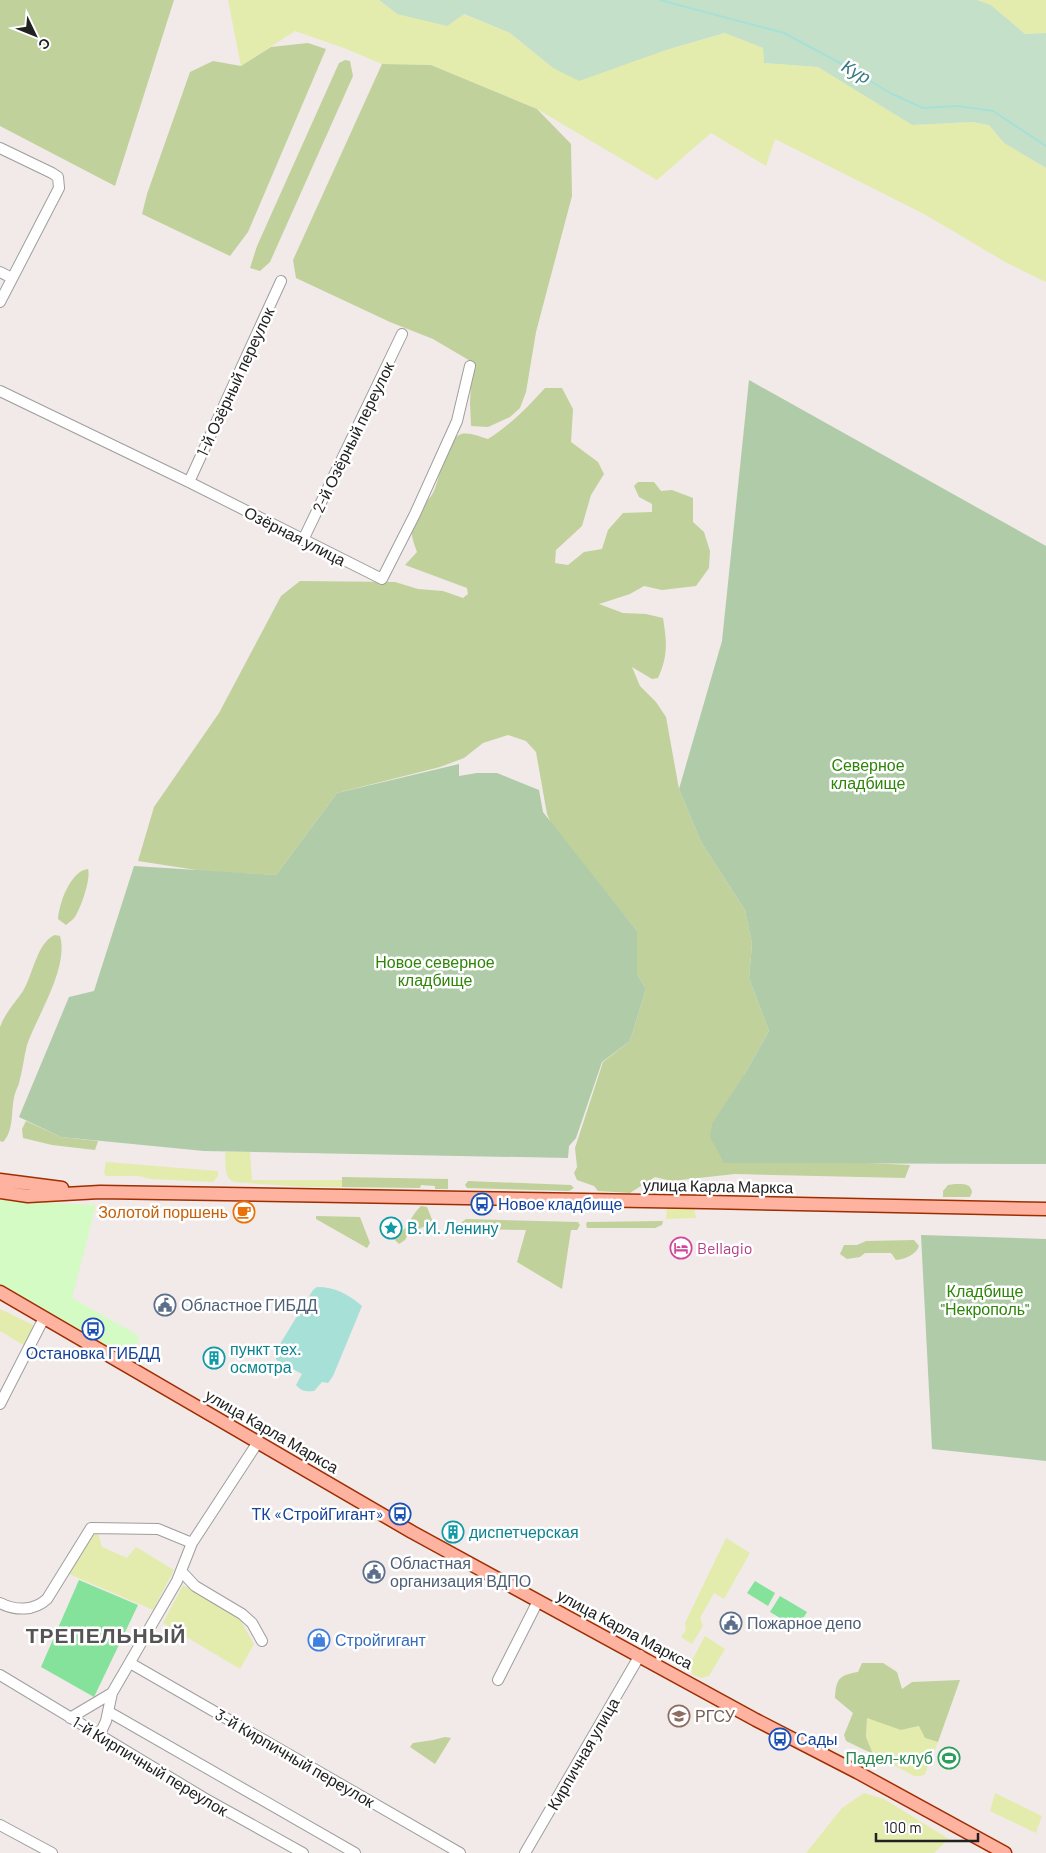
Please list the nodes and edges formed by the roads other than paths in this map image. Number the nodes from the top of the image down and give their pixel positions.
1 (0, 148) edge
2 (0, 272) edge
3 (12, 278) junction
4 (282, 281) dead end
5 (0, 302) edge
6 (402, 334) dead end
7 (470, 366) dead end
8 (0, 391) edge
9 (188, 482) junction
10 (303, 540) junction
11 (0, 1180) edge
12 (0, 1192) edge
13 (100, 1192) junction
14 (1046, 1209) edge
15 (0, 1292) edge
16 (44, 1318) junction
17 (0, 1404) edge
18 (258, 1442) junction
19 (192, 1543) junction
20 (181, 1571) junction
21 (538, 1601) junction
22 (0, 1603) edge
23 (262, 1641) dead end
24 (640, 1655) junction
25 (130, 1663) junction
26 (0, 1675) edge
27 (498, 1680) dead end
28 (112, 1693) junction
29 (109, 1712) junction
30 (70, 1718) junction
31 (99, 1736) junction
32 (0, 1825) edge
33 (52, 1853) edge
34 (303, 1853) edge
35 (355, 1853) edge
36 (460, 1853) edge
37 (525, 1853) edge
38 (1005, 1853) edge

1 - 3 street
2 - 3 street
3 - 5 street
4 - 9 street, 1-й Озёрный переулок
6 - 10 street, 2-й Озёрный переулок
7 - 10 street, Озёрная улица
8 - 9 street, Озёрная улица
9 - 10 street, Озёрная улица
11 - 13 main road
12 - 13 main road, улица Карла Маркса
13 - 14 main road, улица Карла Маркса
15 - 16 main road, улица Карла Маркса
16 - 17 street
16 - 18 main road, улица Карла Маркса
18 - 19 street
18 - 21 main road, улица Карла Маркса
19 - 20 street
19 - 22 street
20 - 23 street
20 - 25 street
21 - 24 main road, улица Карла Маркса
21 - 27 street
24 - 37 street, Кирпичная улица
24 - 38 main road, улица Карла Маркса
25 - 28 street
25 - 36 street, 3-й Кирпичный переулок
26 - 30 street, 1-й Кирпичный переулок
28 - 29 street
28 - 30 street
29 - 31 street
29 - 35 street, 1-й Кирпичный переулок
30 - 31 street, 1-й Кирпичный переулок
31 - 34 street, 1-й Кирпичный переулок
32 - 33 street

